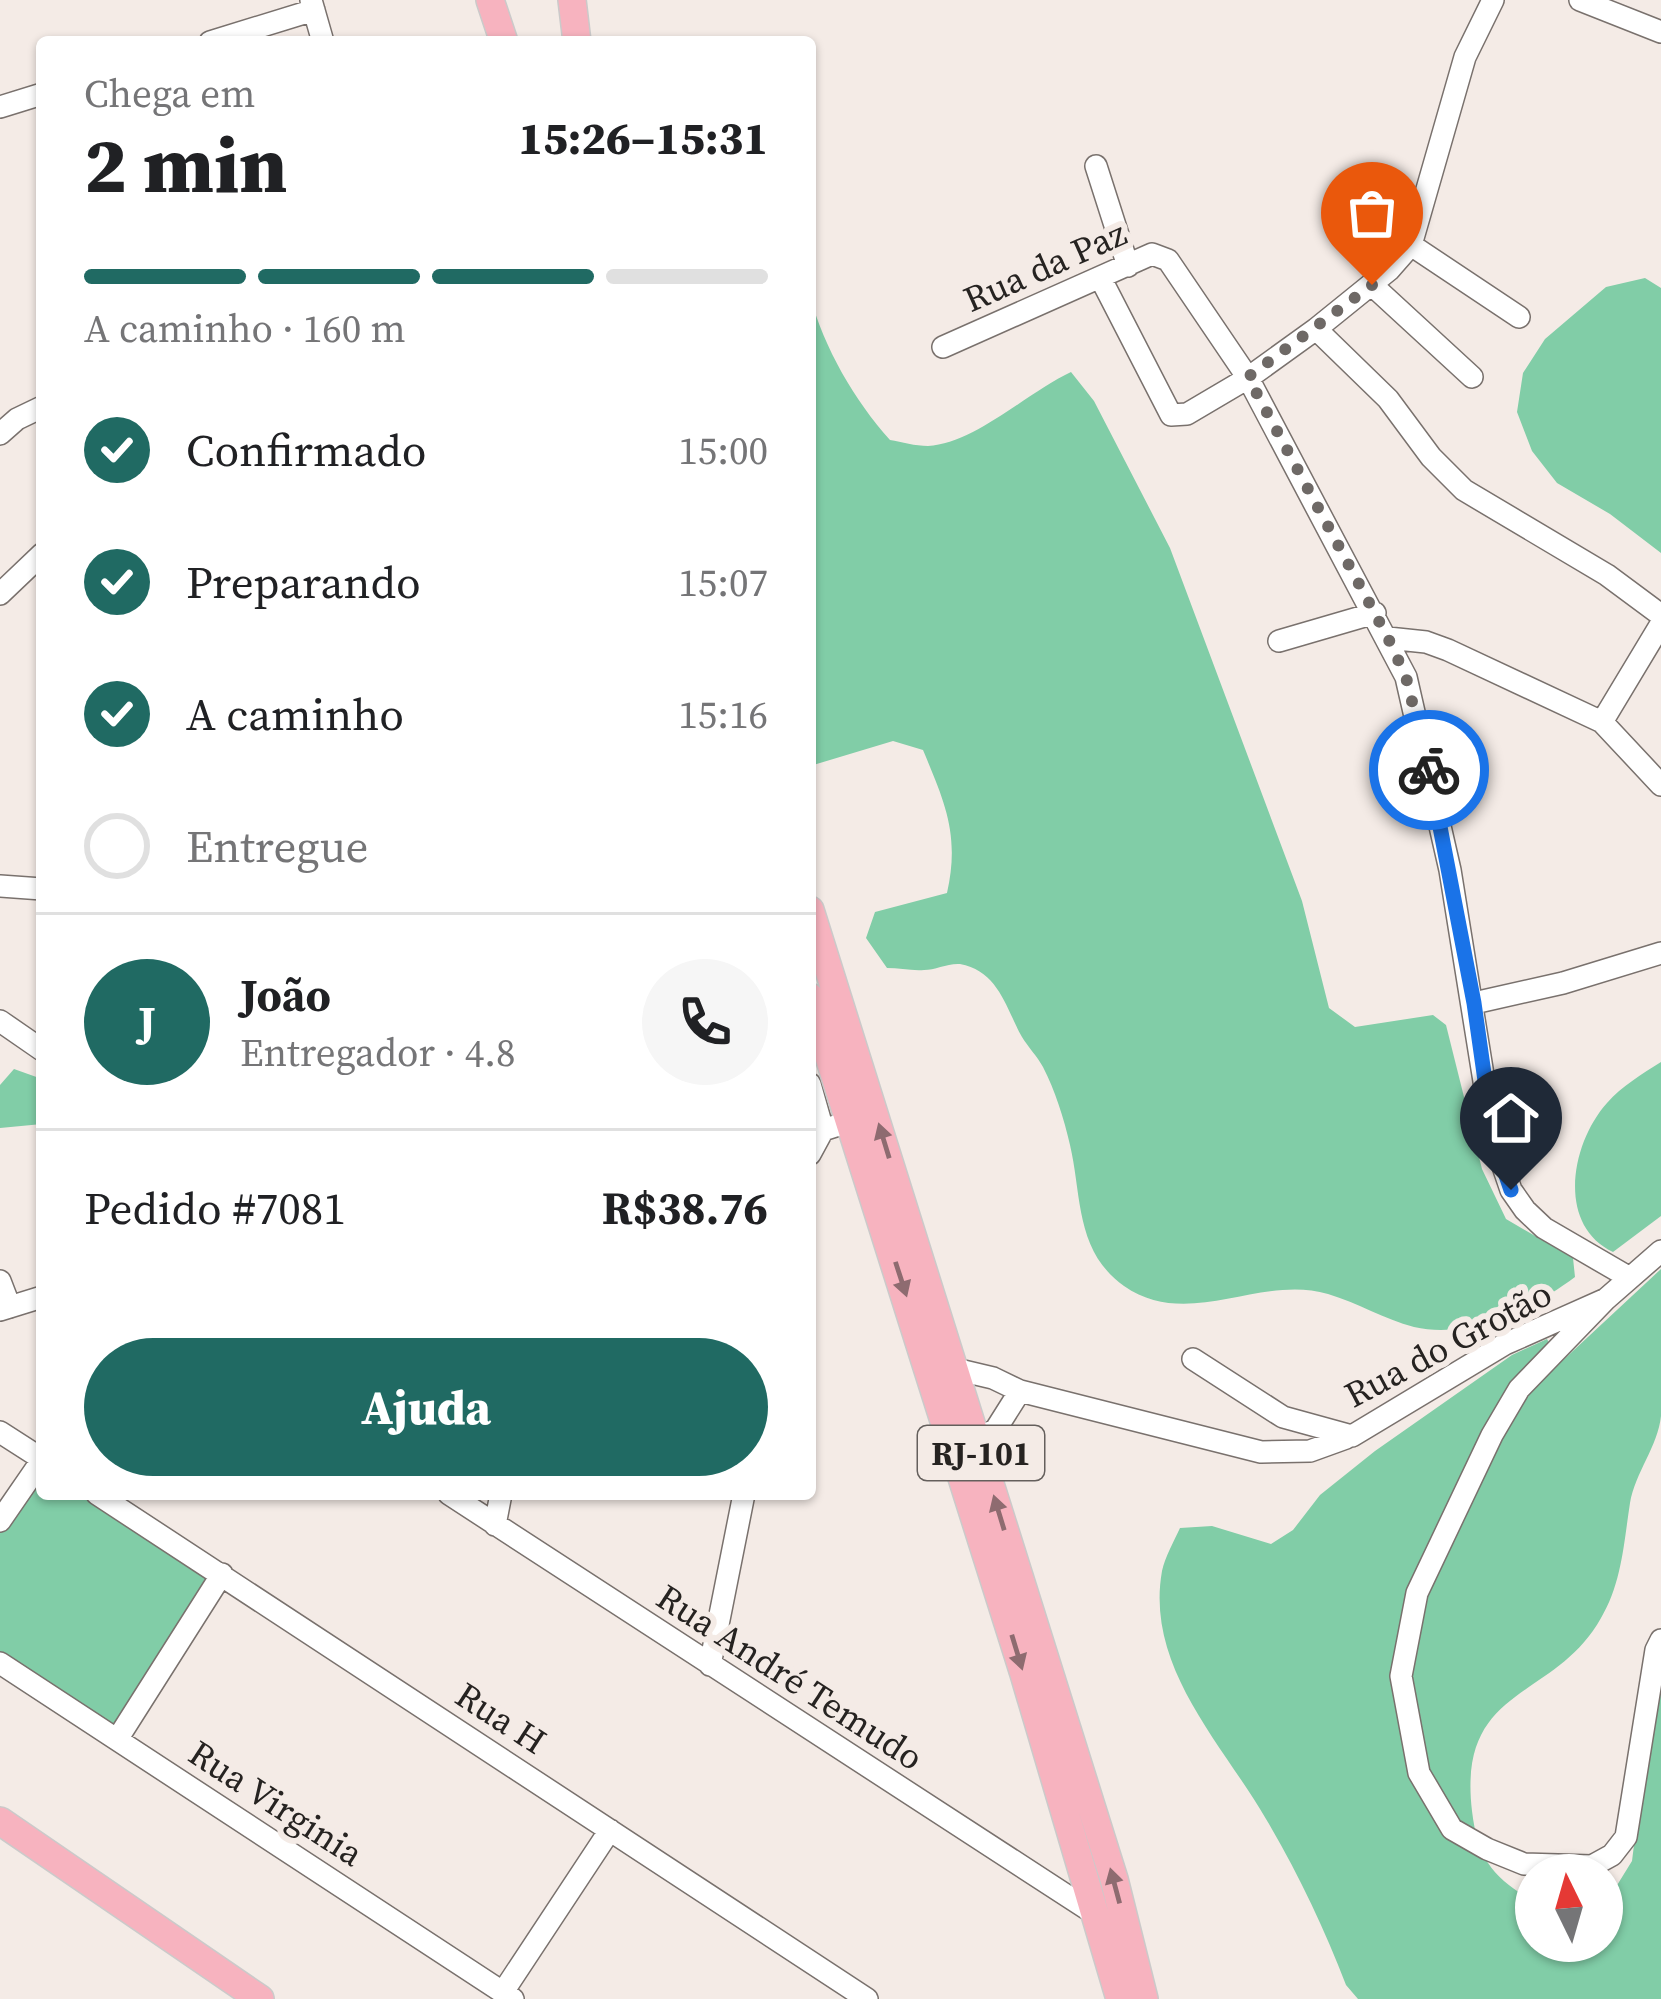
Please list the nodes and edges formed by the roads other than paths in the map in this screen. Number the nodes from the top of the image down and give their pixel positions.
1 (490, 0) edge
2 (572, 0) edge
3 (1493, 0) edge
4 (1580, 0) edge
5 (312, 5) edge
6 (1661, 32) edge
7 (227, 36) edge
8 (321, 36) edge
9 (502, 36) edge
10 (576, 36) edge
11 (36, 96) edge
12 (0, 107) edge
13 (1096, 166) dead end
14 (1411, 245) junction
15 (1128, 266) junction
16 (1101, 279) junction
17 (1372, 285) junction
18 (1519, 317) dead end
19 (1316, 329) junction
20 (944, 347) dead end
21 (1248, 377) junction
22 (1472, 377) dead end
23 (36, 410) edge
24 (6, 422) edge
25 (36, 560) edge
26 (0, 594) edge
27 (1375, 613) junction
28 (1661, 615) edge
29 (1661, 624) edge
30 (1388, 638) junction
31 (1279, 641) dead end
32 (1602, 722) junction
33 (1661, 785) edge
34 (0, 886) edge
35 (36, 889) edge
36 (816, 929) edge
37 (1661, 952) edge
38 (1474, 1003) junction
39 (0, 1022) edge
40 (36, 1046) edge
41 (818, 1051) edge
42 (816, 1093) edge
43 (837, 1125) junction
44 (816, 1148) edge
45 (1661, 1251) edge
46 (1630, 1278) junction
47 (0, 1281) edge
48 (36, 1299) edge
49 (1606, 1299) junction
50 (5, 1309) edge
51 (1193, 1359) dead end
52 (955, 1369) junction
53 (1020, 1391) junction
54 (0, 1432) edge
55 (1352, 1436) junction
56 (977, 1441) junction
57 (36, 1455) edge
58 (36, 1468) edge
59 (106, 1500) edge
60 (458, 1500) edge
61 (500, 1500) edge
62 (743, 1500) edge
63 (0, 1521) edge
64 (495, 1525) junction
65 (222, 1574) junction
66 (1661, 1640) edge
67 (0, 1664) edge
68 (710, 1665) junction
69 (118, 1738) junction
70 (0, 1821) edge
71 (610, 1830) junction
72 (1095, 1914) junction
73 (508, 1996) edge
74 (260, 1999) edge
75 (867, 1999) edge
76 (1120, 1999) edge
77 (1144, 1999) edge

1 - 9 main road
2 - 10 main road
3 - 14 street
4 - 6 street
5 - 7 street
5 - 8 street
11 - 12 street
13 - 15 street
14 - 17 street
14 - 18 street
15 - 16 street, Rua da Paz
15 - 21 street, Rua da Paz
16 - 20 street, Rua da Paz
16 - 21 street
17 - 19 street
17 - 22 street
19 - 21 street
19 - 28 street
21 - 27 street, Rua da Paz
23 - 24 street
25 - 26 street
27 - 30 street, Rua da Paz
27 - 31 street
29 - 32 street
30 - 32 street
30 - 38 street, Rua da Paz
32 - 33 street
34 - 35 street
52 -> 36 main road, RJ-101
37 - 38 street
38 - 46 street, Rua da Paz
39 - 40 street
41 - 43 main road, RJ-101
42 - 43 street
43 - 44 street
43 -> 72 main road, RJ-101
45 - 46 street, Rua do Grotão
46 - 49 street, Rua do Grotão
47 - 50 street
48 - 50 street
49 - 55 street, Rua do Grotão
49 - 66 street
51 - 55 street, Rua do Grotão
52 - 53 street
52 - 56 main road, RJ-101
53 - 55 street
53 - 56 street
54 - 57 street
77 -> 56 main road, RJ-101
58 - 63 street
59 - 65 street, Rua H
60 - 64 street, Rua André Temudo
61 - 64 street
62 - 68 street
64 - 68 street, Rua André Temudo
65 - 69 street
65 - 71 street, Rua H
67 - 69 street, Rua Virginia
68 - 72 street, Rua André Temudo
69 - 73 street, Rua Virginia
70 - 74 main road
71 - 73 street
71 - 75 street, Rua H
72 - 76 main road, RJ-101

